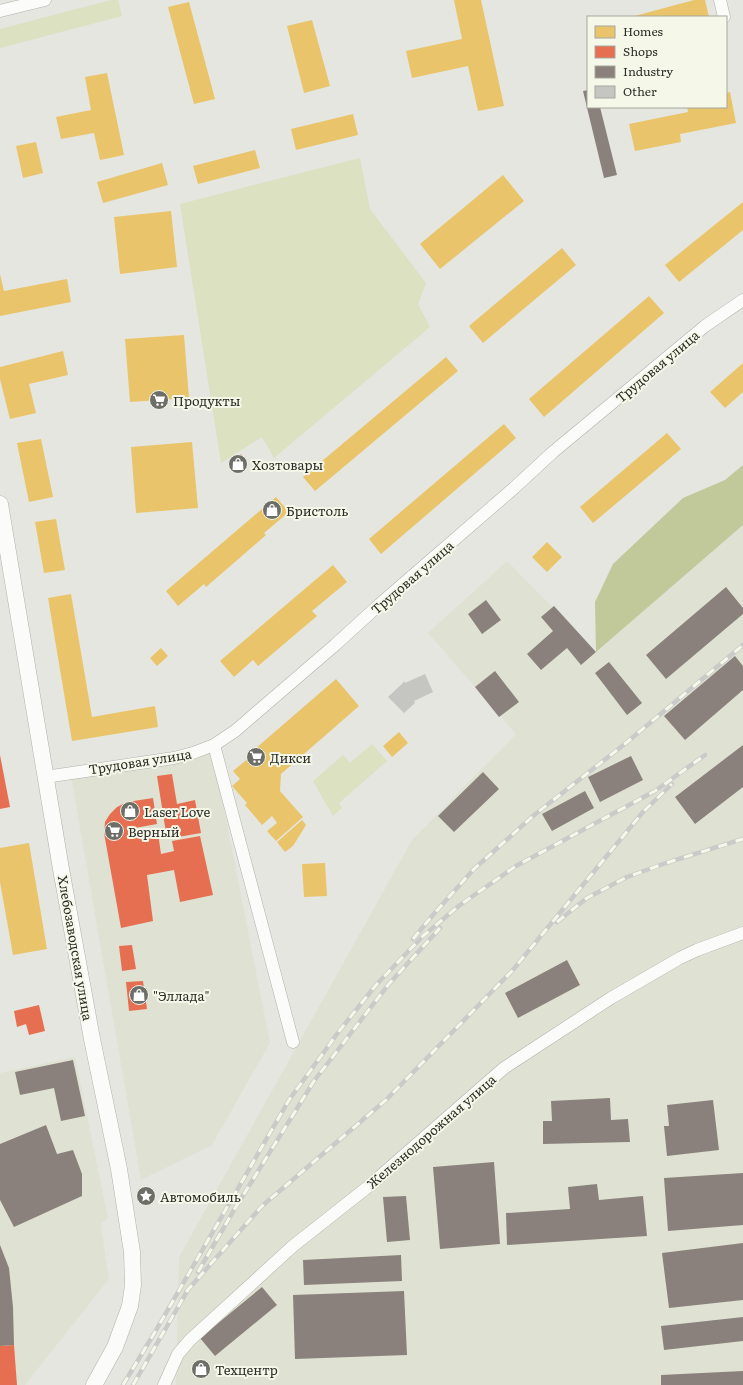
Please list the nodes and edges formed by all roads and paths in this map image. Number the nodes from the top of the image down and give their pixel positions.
1 (45, 0) edge
2 (720, 0) edge
3 (30, 2) edge
4 (0, 11) edge
5 (724, 16) edge
6 (743, 300) edge
7 (0, 504) edge
8 (214, 745) junction
9 (46, 777) junction
10 (743, 933) edge
11 (293, 1042) dead end
12 (94, 1385) edge
13 (164, 1385) edge

1 - 3 street
2 - 5 street
3 - 4 street
6 - 8 street, Трудовая улица
7 - 9 main road, Хлебозаводская улица
8 - 9 street, Трудовая улица
8 - 11 street
9 - 12 main road, Хлебозаводская улица
10 - 13 street, Железнодорожная улица

